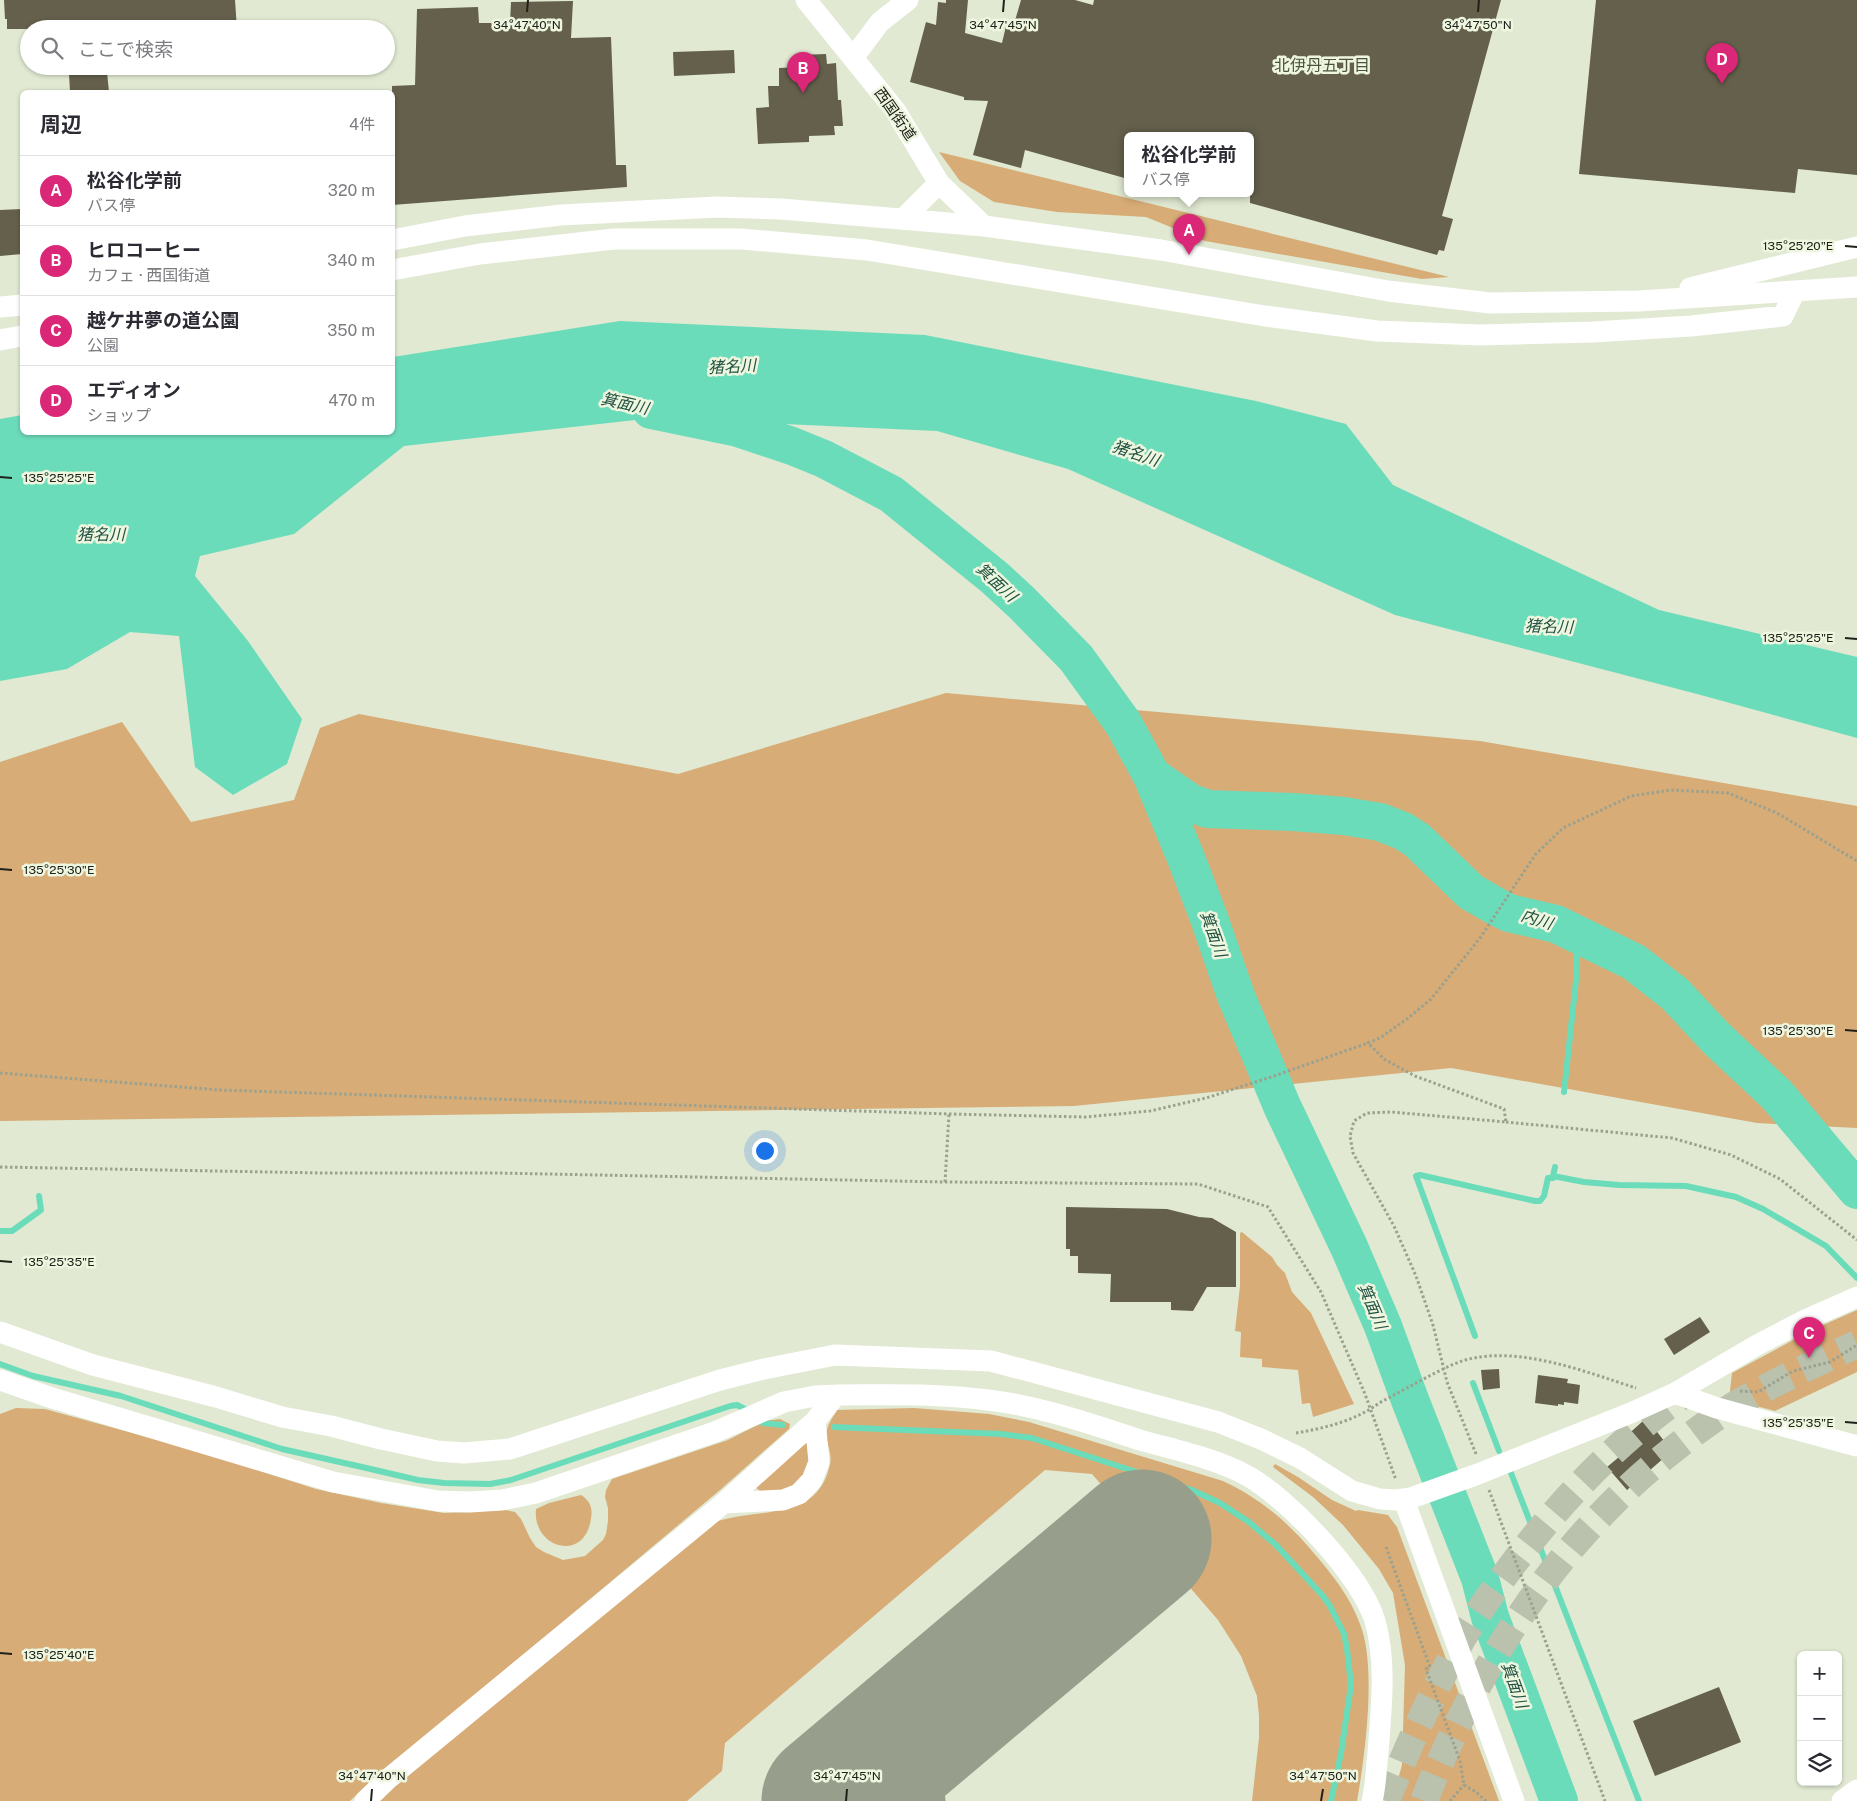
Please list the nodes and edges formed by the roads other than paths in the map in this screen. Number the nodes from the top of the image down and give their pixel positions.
1 (806, 0) edge
2 (908, 0) edge
3 (853, 58) junction
4 (939, 183) junction
5 (903, 219) junction
6 (984, 226) junction
7 (395, 239) edge
8 (1857, 247) edge
9 (395, 269) edge
10 (1857, 287) edge
11 (1795, 292) junction
12 (1639, 301) junction
13 (20, 305) edge
14 (0, 308) edge
15 (20, 336) edge
16 (0, 340) edge
17 (1857, 1298) edge
18 (0, 1332) edge
19 (0, 1380) edge
20 (836, 1395) junction
21 (1670, 1395) junction
22 (815, 1421) junction
23 (1857, 1446) edge
24 (1407, 1499) junction
25 (724, 1503) junction
26 (1857, 1790) edge
27 (365, 1801) edge
28 (1372, 1801) edge
29 (1514, 1801) edge
30 (1842, 1801) edge

1 - 3 street, 西国街道
2 - 3 street
3 - 4 street, 西国街道
4 - 5 street
4 - 6 street, 西国街道
5 - 6 street
5 - 7 street
6 - 12 street
8 - 12 street
9 - 11 street
10 - 11 street
11 - 12 street
13 - 14 street
15 - 16 street
17 - 21 street
18 - 24 street
19 - 20 street
20 - 22 street
20 - 28 street
21 - 23 street
21 - 24 street
22 - 25 street
22 - 25 street
24 - 29 street
25 - 27 street
26 - 30 street

